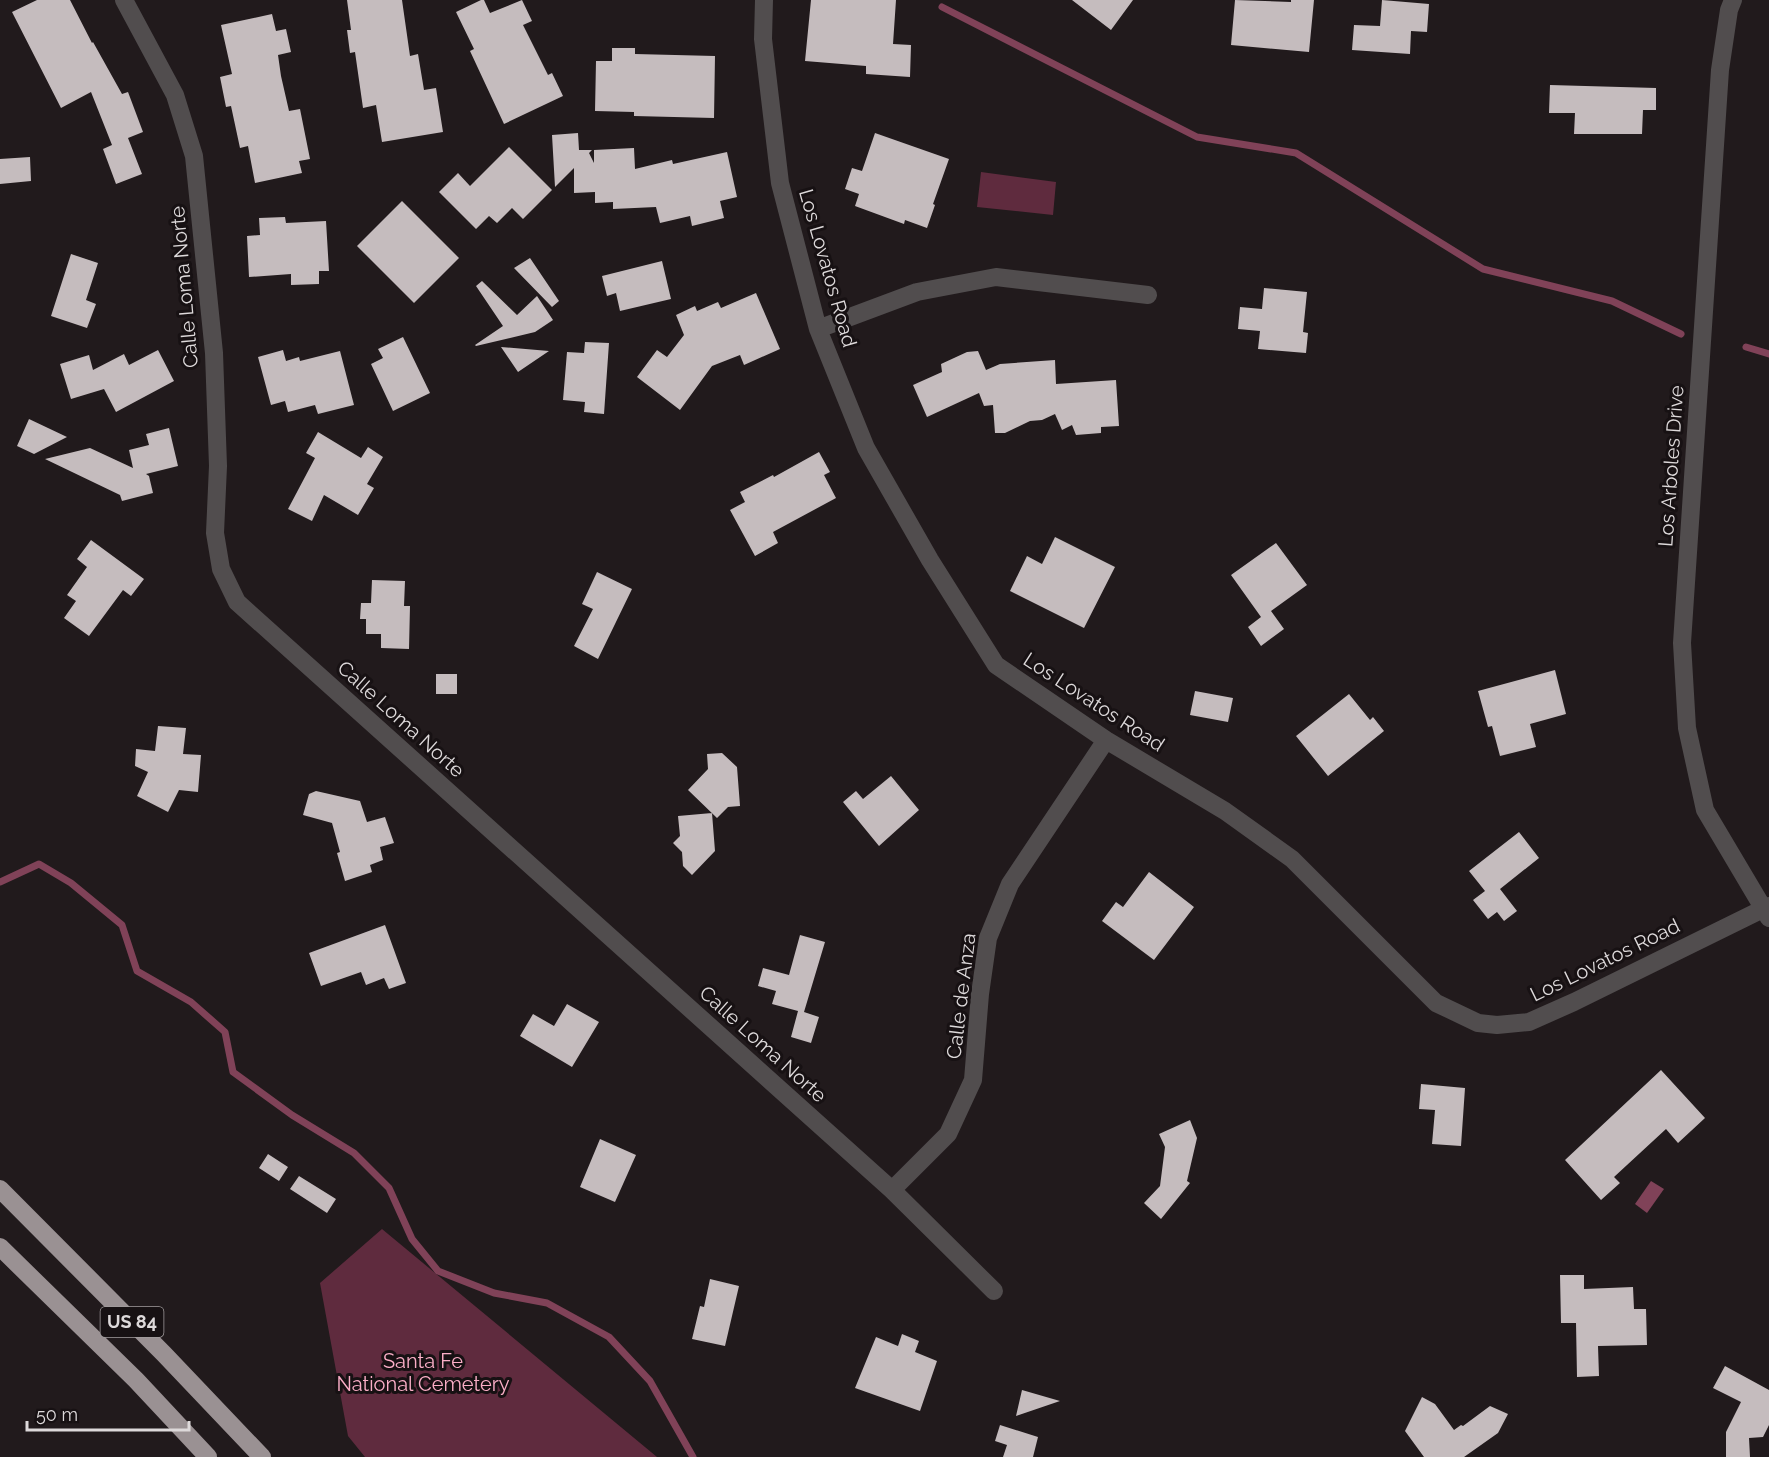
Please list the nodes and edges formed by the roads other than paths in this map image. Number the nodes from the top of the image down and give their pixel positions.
1 (124, 0) edge
2 (764, 0) edge
3 (1733, 0) edge
4 (1148, 294) dead end
5 (818, 329) junction
6 (1106, 740) junction
7 (1767, 911) edge
8 (0, 1189) edge
9 (892, 1190) junction
10 (0, 1246) edge
11 (994, 1291) dead end
12 (208, 1457) edge
13 (262, 1457) edge

1 - 9 street, Calle Loma Norte
2 - 5 street, Los Lovatos Road
3 - 7 street, Los Arboles Drive
4 - 5 street
5 - 6 street, Los Lovatos Road
6 - 7 street, Los Lovatos Road
6 - 9 street, Calle de Anza
8 - 13 highway, US 84
9 - 11 street, Calle Loma Norte
10 - 12 highway, US 84

